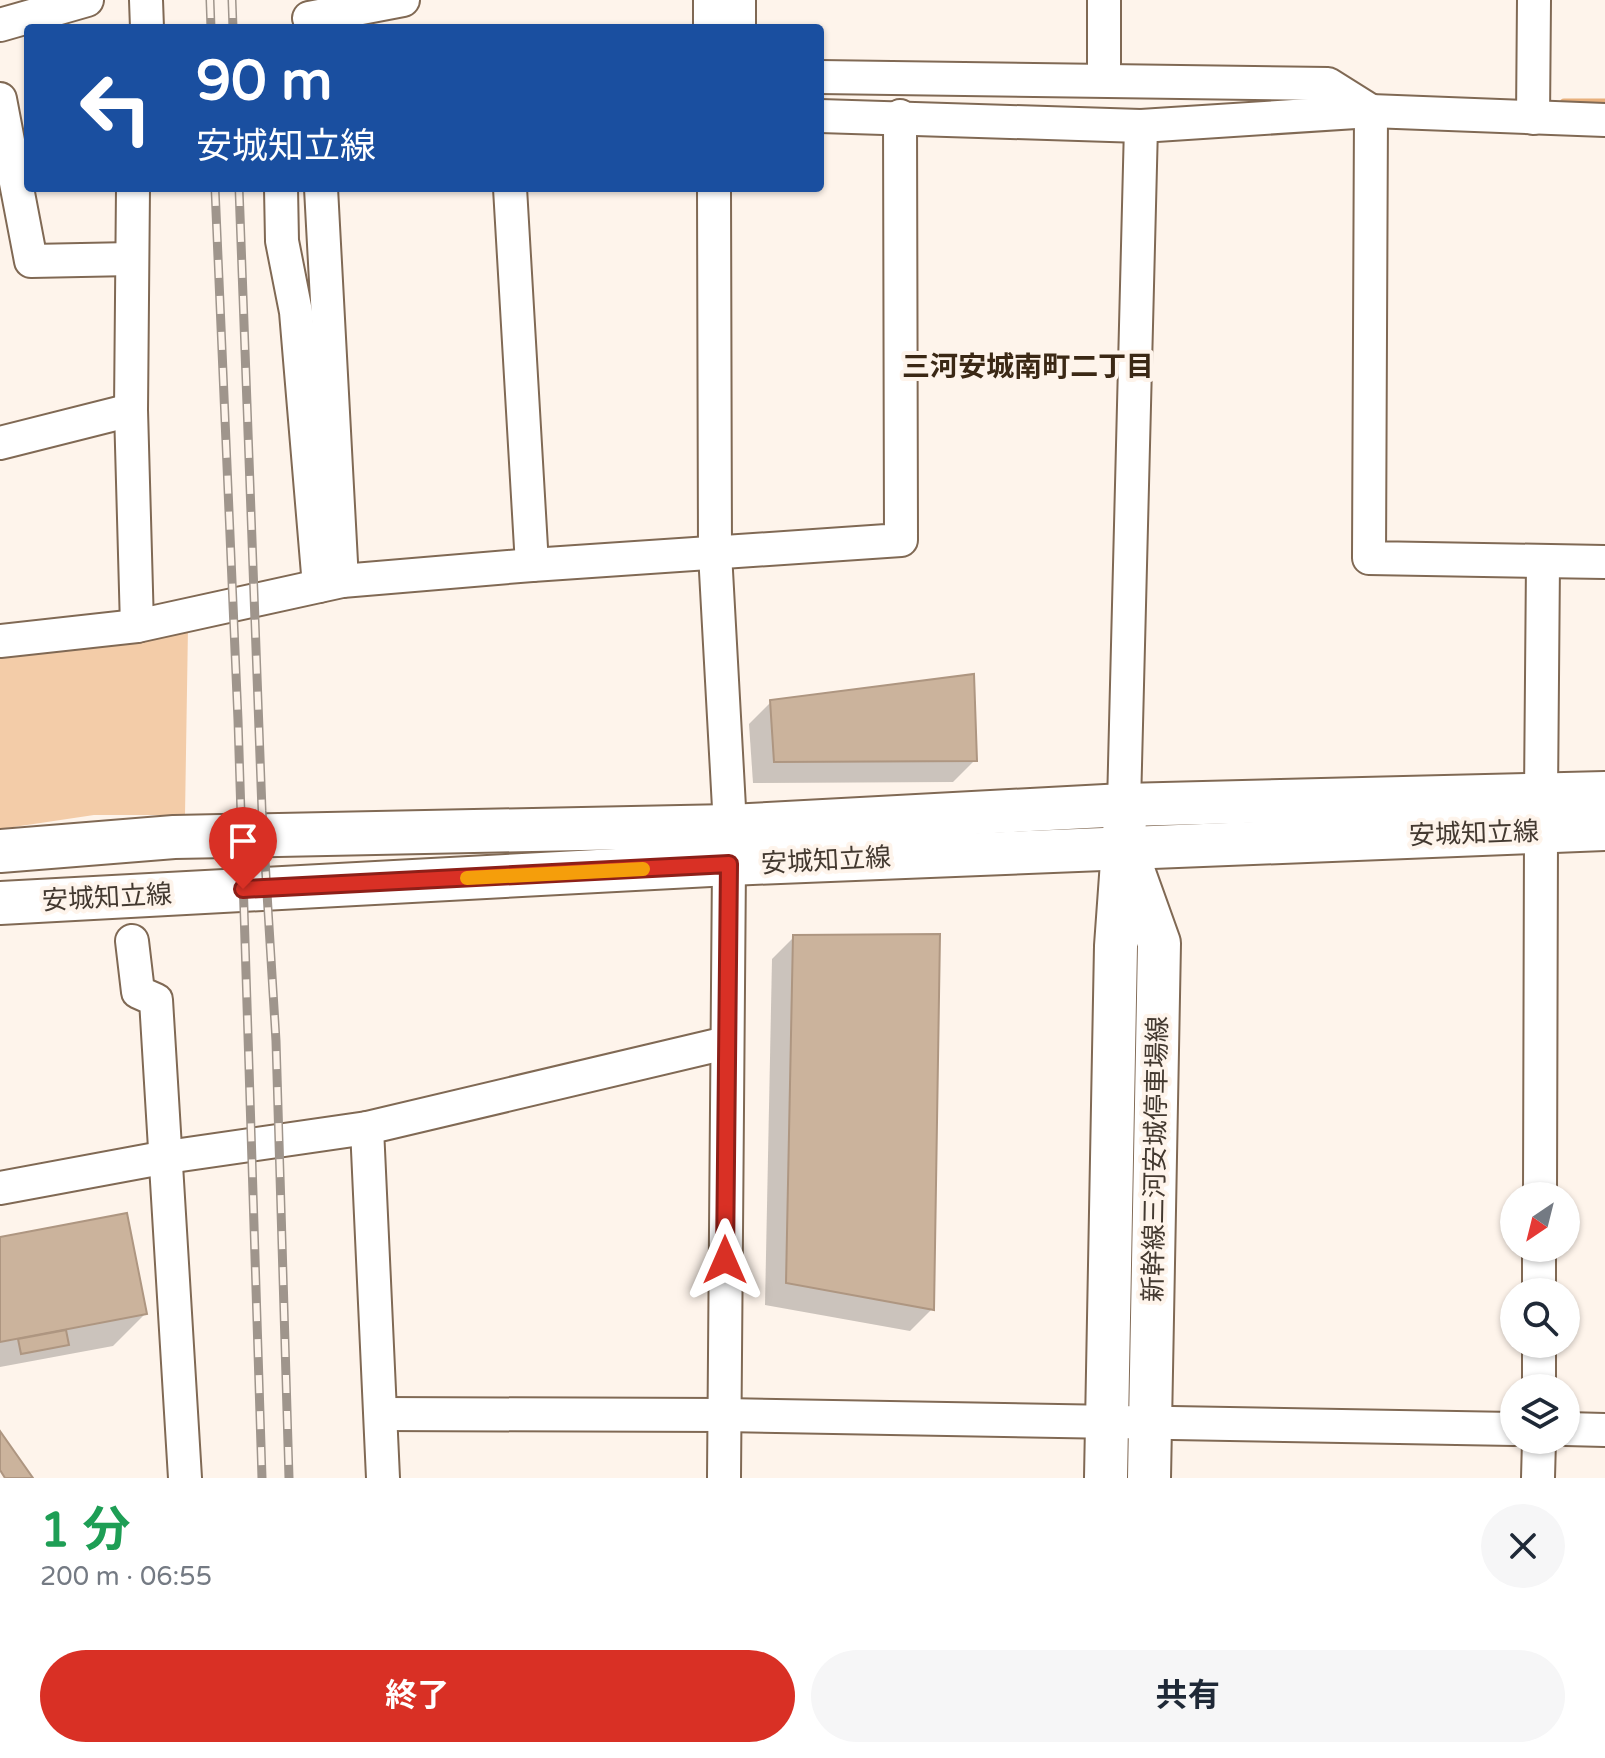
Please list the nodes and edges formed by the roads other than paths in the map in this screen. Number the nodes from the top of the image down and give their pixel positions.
1 (87, 0) edge
2 (146, 0) edge
3 (403, 0) edge
4 (710, 0) edge
5 (739, 0) edge
6 (1104, 0) edge
7 (1534, 0) edge
8 (304, 15) edge
9 (147, 24) edge
10 (710, 24) edge
11 (739, 24) edge
12 (0, 25) edge
13 (824, 77) edge
14 (1104, 80) junction
15 (0, 99) edge
16 (1371, 111) junction
17 (824, 116) edge
18 (900, 116) junction
19 (1533, 118) junction
20 (1605, 120) edge
21 (1141, 126) junction
22 (133, 192) edge
23 (263, 192) edge
24 (281, 192) edge
25 (321, 192) edge
26 (510, 192) edge
27 (714, 192) edge
28 (263, 230) dead end
29 (132, 259) junction
30 (131, 410) junction
31 (0, 443) edge
32 (715, 553) junction
33 (1543, 562) junction
34 (1605, 562) edge
35 (532, 565) junction
36 (331, 584) junction
37 (137, 626) junction
38 (0, 641) edge
39 (1605, 793) edge
40 (1124, 805) junction
41 (1541, 813) junction
42 (1605, 829) edge
43 (730, 845) junction
44 (1125, 846) junction
45 (0, 851) edge
46 (0, 903) edge
47 (132, 941) dead end
48 (726, 1043) junction
49 (367, 1128) junction
50 (167, 1157) junction
51 (1540, 1182) edge
52 (0, 1188) edge
53 (381, 1414) junction
54 (724, 1415) junction
55 (1107, 1421) junction
56 (1150, 1422) junction
57 (1500, 1429) edge
58 (1580, 1429) edge
59 (1605, 1430) edge
60 (1539, 1454) edge
61 (185, 1478) edge
62 (383, 1478) edge
63 (724, 1478) edge
64 (1106, 1478) edge
65 (1149, 1478) edge
66 (1538, 1478) edge

1 - 12 street
2 - 9 street
3 - 8 street
4 - 10 street
5 - 11 street
6 - 14 street
7 - 19 street
13 - 14 street
14 - 16 street
15 - 29 street
16 - 19 street
16 - 21 street
16 - 33 street
17 - 18 street
18 - 21 street
18 - 32 street
19 - 20 street
21 - 40 street
22 - 29 street
23 - 28 street
24 - 36 street
25 - 36 street
26 - 35 street
27 - 32 street
29 - 30 street
30 - 31 street
30 - 37 street
32 - 35 street
32 - 43 street
33 - 34 street
33 - 41 street
35 - 36 street
36 - 37 street
37 - 38 street
39 - 41 main road, 安城知立線
40 - 41 main road, 安城知立線
40 - 43 main road, 安城知立線
40 - 44 main road, 新幹線三河安城停車場線
41 - 42 main road, 安城知立線
41 - 44 main road, 安城知立線
41 - 51 street
43 - 44 main road, 安城知立線
43 - 45 main road, 安城知立線
43 - 46 main road, 安城知立線
43 - 48 street
44 - 55 main road, 新幹線三河安城停車場線
44 - 56 main road, 新幹線三河安城停車場線
47 - 50 street
48 - 49 street
48 - 54 street
49 - 50 street
49 - 53 street
50 - 52 street
50 - 61 street
53 - 54 street
53 - 62 street
54 - 55 street
54 - 63 street
55 - 56 street
55 - 64 main road, 新幹線三河安城停車場線
56 - 57 street
56 - 65 main road, 新幹線三河安城停車場線
58 - 59 street
60 - 66 street

